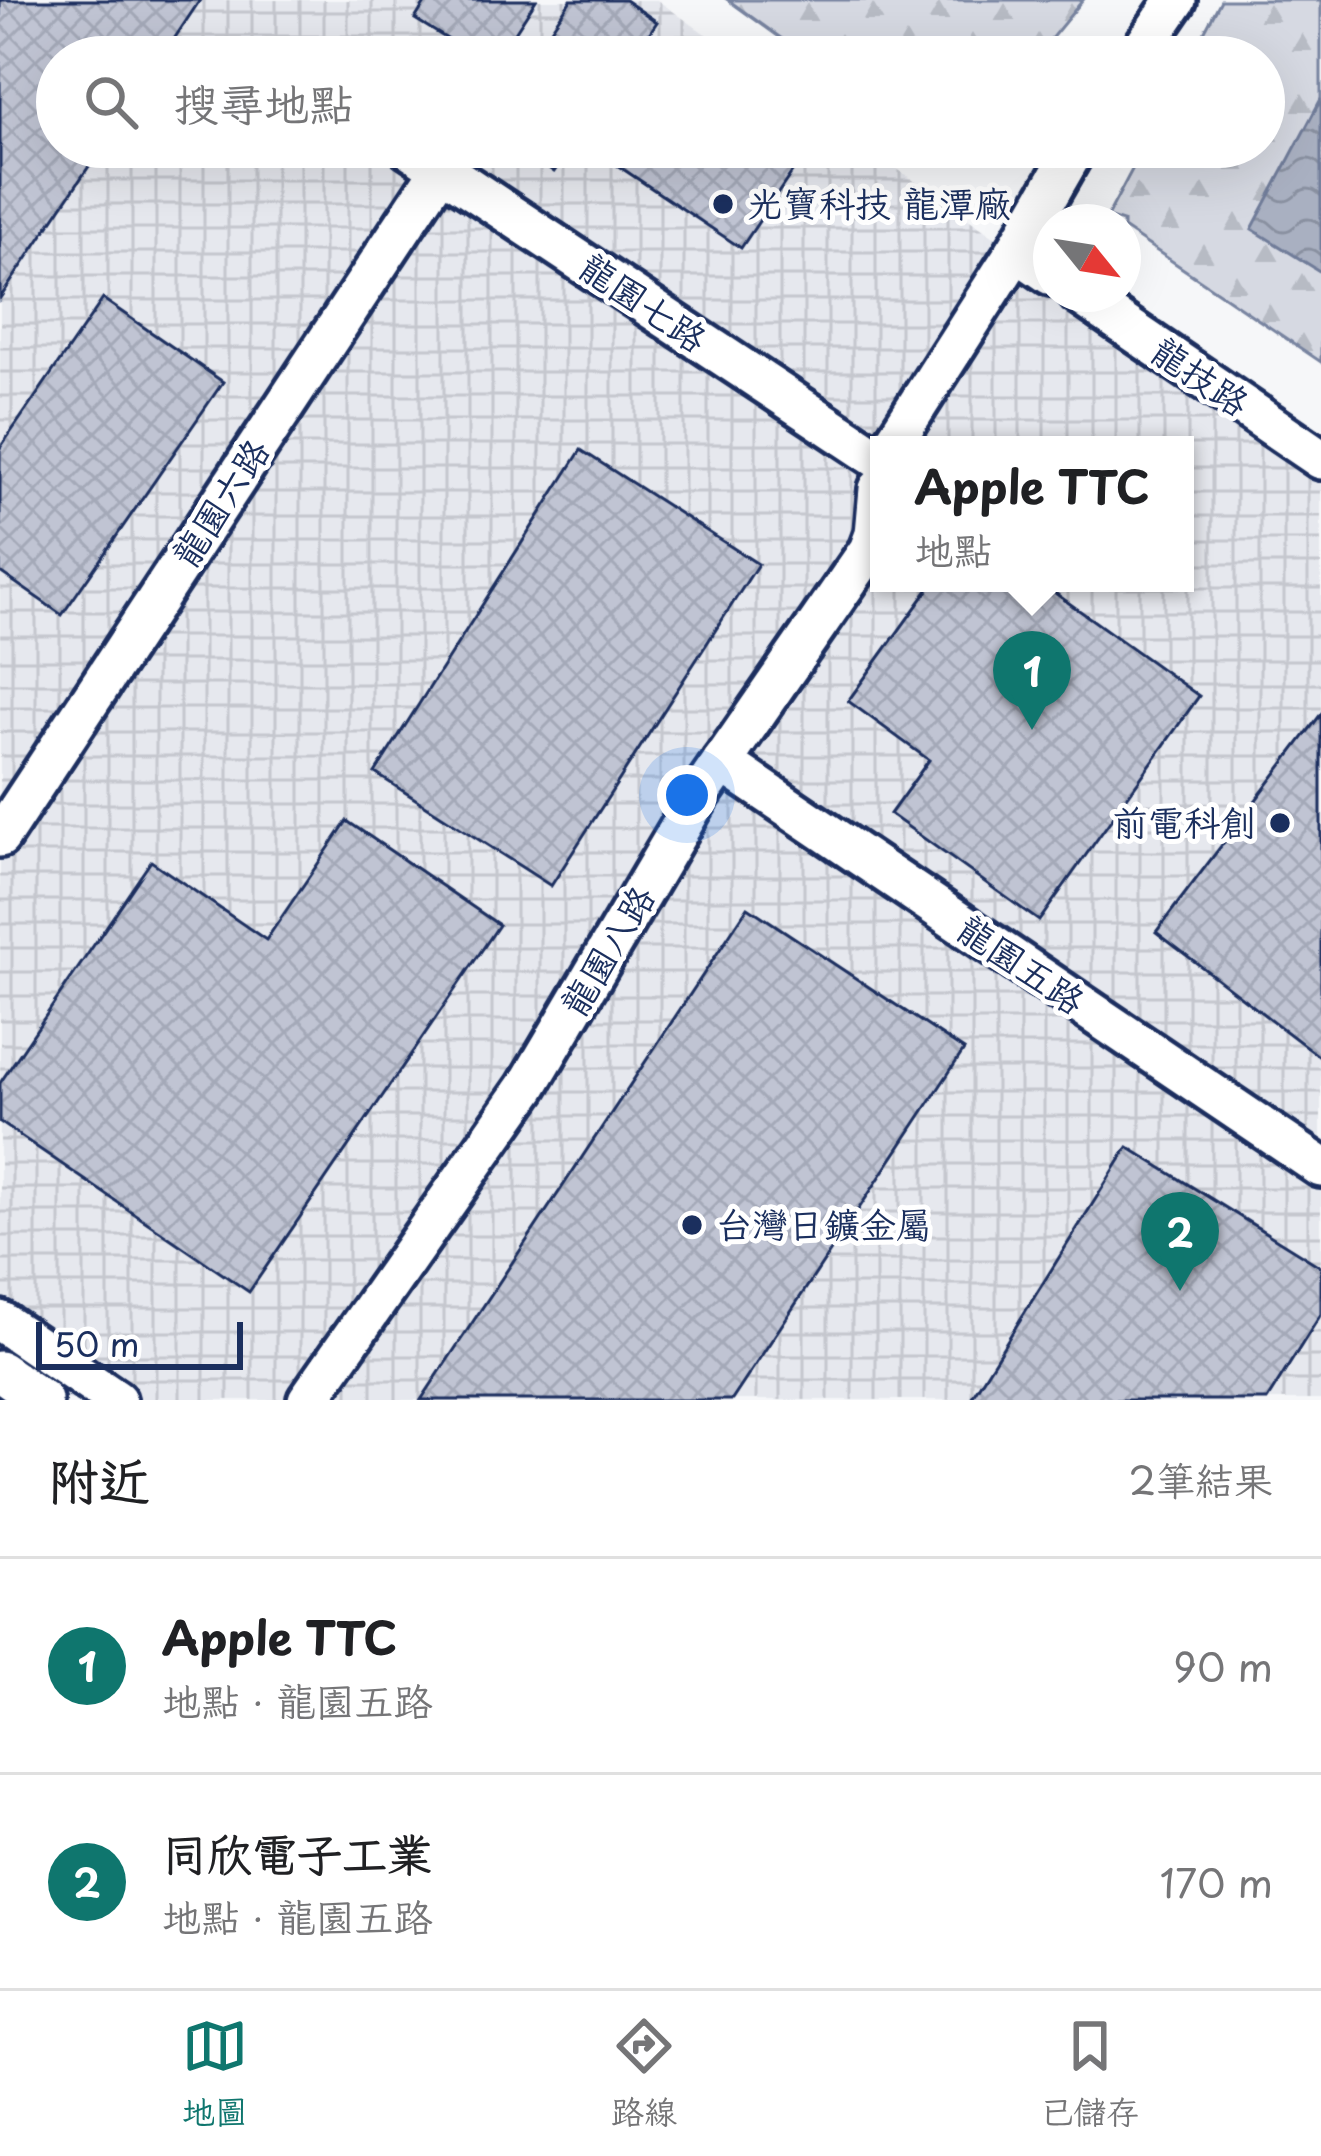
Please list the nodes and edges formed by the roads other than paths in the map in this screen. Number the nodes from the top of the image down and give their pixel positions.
1 (1176, 0) edge
2 (1151, 36) edge
3 (1064, 168) edge
4 (441, 169) joint
5 (1016, 251) junction
6 (1033, 263) edge
7 (1105, 312) edge
8 (898, 436) edge
9 (870, 453) edge
10 (1321, 459) edge
11 (870, 545) edge
12 (722, 762) junction
13 (0, 837) edge
14 (1321, 1167) edge
15 (0, 1322) edge
16 (0, 1371) edge
17 (42, 1400) edge
18 (116, 1400) edge
19 (308, 1400) edge

1 - 2 street
3 - 5 street
4 - 9 street, 龍園七路
4 - 13 street, 龍園六路
5 - 6 street
5 - 8 street
7 - 10 street, 龍技路
11 - 12 street, 龍園八路
12 - 14 street, 龍園五路
12 - 19 street, 龍園八路
15 - 18 street
16 - 17 street

